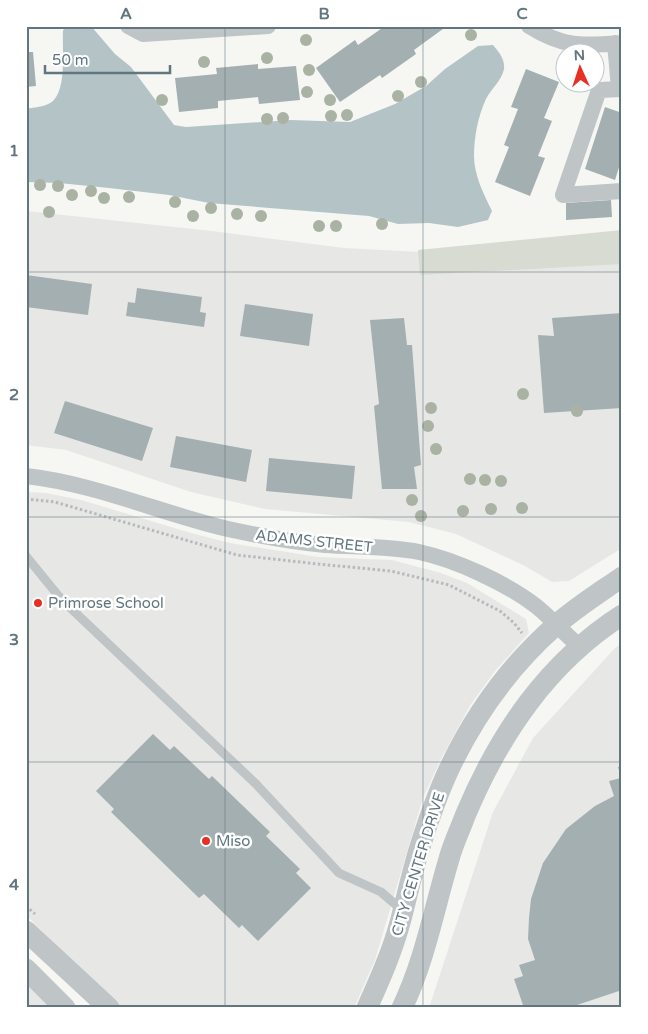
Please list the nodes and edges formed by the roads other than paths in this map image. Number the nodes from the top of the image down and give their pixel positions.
1 (128, 26) edge
2 (268, 26) edge
3 (529, 26) edge
4 (221, 28) edge
5 (618, 43) edge
6 (620, 89) edge
7 (622, 192) edge
8 (27, 479) edge
9 (26, 556) edge
10 (622, 576) edge
11 (622, 615) edge
12 (556, 625) junction
13 (580, 647) junction
14 (403, 910) junction
15 (26, 931) edge
16 (26, 969) edge
17 (65, 1008) edge
18 (109, 1008) edge
19 (367, 1008) edge
20 (402, 1008) edge

1 - 4 street
2 - 4 street
3 - 5 street
5 - 6 street
6 - 7 street
8 - 12 street, ADAMS STREET
9 - 14 lane
10 - 12 street, CITY CENTER DRIVE
11 - 13 street, CITY CENTER DRIVE
12 - 13 street, ADAMS STREET
12 - 14 street, CITY CENTER DRIVE
13 - 20 street, CITY CENTER DRIVE
14 - 19 street, CITY CENTER DRIVE
15 - 18 street
16 - 17 street

